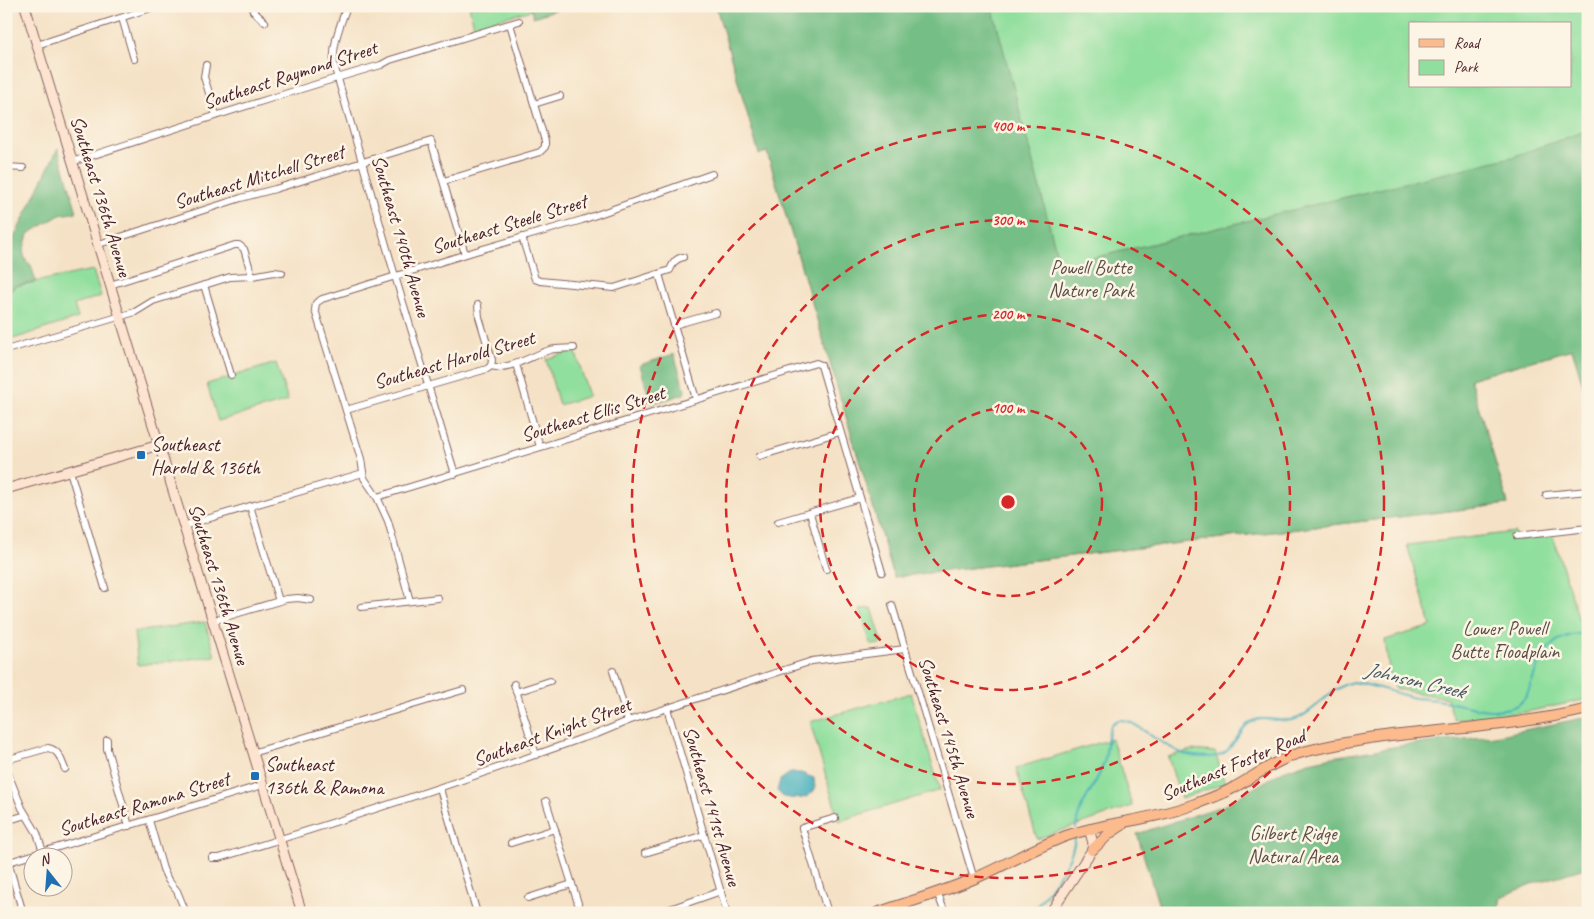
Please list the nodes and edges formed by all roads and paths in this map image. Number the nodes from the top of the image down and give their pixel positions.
1 (25, 6) edge
2 (157, 6) edge
3 (252, 6) edge
4 (347, 6) edge
5 (122, 18) junction
6 (519, 21) dead end
7 (265, 22) dead end
8 (510, 24) junction
9 (37, 44) junction
10 (134, 59) dead end
11 (206, 65) dead end
12 (338, 78) junction
13 (560, 96) dead end
14 (534, 104) junction
15 (216, 115) junction
16 (362, 161) junction
17 (72, 162) junction
18 (6, 167) edge
19 (24, 168) dead end
20 (712, 174) dead end
21 (444, 181) junction
22 (522, 237) junction
23 (97, 244) junction
24 (465, 254) junction
25 (683, 257) dead end
26 (282, 273) dead end
27 (659, 274) junction
28 (252, 276) junction
29 (395, 276) junction
30 (110, 285) junction
31 (204, 286) junction
32 (478, 305) dead end
33 (716, 313) dead end
34 (119, 316) junction
35 (674, 325) junction
36 (574, 348) dead end
37 (6, 350) edge
38 (516, 364) junction
39 (491, 366) junction
40 (231, 375) dead end
41 (429, 386) junction
42 (696, 399) junction
43 (346, 410) junction
44 (840, 432) junction
45 (159, 445) junction
46 (540, 447) junction
47 (760, 456) dead end
48 (70, 471) junction
49 (363, 473) junction
50 (455, 474) junction
51 (6, 489) edge
52 (1588, 491) edge
53 (1546, 496) dead end
54 (377, 497) junction
55 (860, 498) junction
56 (250, 506) junction
57 (810, 513) junction
58 (778, 522) dead end
59 (183, 526) junction
60 (1588, 528) edge
61 (1517, 536) dead end
62 (826, 569) dead end
63 (882, 572) dead end
64 (105, 588) dead end
65 (438, 598) dead end
66 (311, 600) dead end
67 (410, 601) junction
68 (279, 602) junction
69 (892, 606) dead end
70 (361, 607) dead end
71 (212, 621) junction
72 (905, 649) junction
73 (613, 670) dead end
74 (550, 681) dead end
75 (514, 684) dead end
76 (464, 690) dead end
77 (516, 692) junction
78 (667, 708) junction
79 (1588, 709) edge
80 (628, 721) junction
81 (107, 740) dead end
82 (252, 753) junction
83 (536, 755) junction
84 (6, 760) edge
85 (6, 769) edge
86 (65, 769) dead end
87 (262, 784) junction
88 (440, 789) junction
89 (546, 801) dead end
90 (26, 815) junction
91 (835, 818) dead end
92 (149, 820) junction
93 (6, 821) edge
94 (1127, 822) junction
95 (129, 826) junction
96 (555, 829) junction
97 (1087, 830) junction
98 (704, 835) junction
99 (279, 840) junction
100 (511, 843) dead end
101 (41, 846) edge
102 (63, 846) edge
103 (1092, 850) junction
104 (645, 853) dead end
105 (22, 858) edge
106 (212, 858) dead end
107 (7, 862) edge
108 (974, 878) junction
109 (572, 884) junction
110 (721, 891) junction
111 (937, 892) junction
112 (528, 898) dead end
113 (667, 910) dead end
114 (897, 910) edge
115 (22, 913) edge
116 (186, 913) edge
117 (302, 913) edge
118 (477, 913) edge
119 (581, 913) edge
120 (727, 913) edge
121 (828, 913) edge
122 (877, 913) edge
123 (945, 913) edge
124 (1050, 913) edge

1 - 9 street, Southeast 136th Avenue
2 - 5 street
3 - 7 street
4 - 12 street, Southeast 140th Avenue
5 - 9 street
5 - 10 street
6 - 8 street, Southeast Raymond Street
8 - 12 street, Southeast Raymond Street
8 - 14 street
9 - 17 street, Southeast 136th Avenue
11 - 15 street
12 - 15 street, Southeast Raymond Street
12 - 16 street, Southeast 140th Avenue
13 - 14 street
14 - 21 street
15 - 17 street, Southeast Raymond Street
16 - 21 street, Southeast Mitchell Street
16 - 23 street, Southeast Mitchell Street
16 - 29 street, Southeast 140th Avenue
17 - 23 street, Southeast 136th Avenue
18 - 19 street
20 - 22 street, Southeast Steele Street
21 - 24 street
22 - 24 street, Southeast Steele Street
22 - 27 street
23 - 30 street, Southeast 136th Avenue
24 - 29 street, Southeast Steele Street
25 - 27 street
26 - 28 street
27 - 35 street
28 - 30 street
28 - 31 street
29 - 41 street, Southeast 140th Avenue
29 - 43 street, Southeast Steele Street
30 - 34 street, Southeast 136th Avenue
31 - 34 street
31 - 40 street
32 - 39 street
33 - 35 street
34 - 37 street
34 - 45 street, Southeast 136th Avenue
35 - 42 street
36 - 38 street, Southeast Harold Street
38 - 39 street, Southeast Harold Street
38 - 46 street
39 - 41 street, Southeast Harold Street
41 - 43 street, Southeast Harold Street
41 - 50 street, Southeast 140th Avenue
42 - 44 street, Southeast Ellis Street
42 - 46 street, Southeast Ellis Street
43 - 49 street
44 - 47 street
44 - 55 street
45 - 48 street
45 - 59 street, Southeast 136th Avenue
46 - 50 street, Southeast Ellis Street
48 - 51 street
48 - 64 street
49 - 54 street
49 - 56 street
50 - 54 street, Southeast Ellis Street
52 - 53 street
54 - 67 street
55 - 57 street
55 - 63 street
56 - 59 street
56 - 68 street
57 - 58 street
57 - 62 street
59 - 71 street, Southeast 136th Avenue
60 - 61 street
65 - 67 street
66 - 68 street
67 - 70 street
68 - 71 street
69 - 72 street, Southeast 145th Avenue
71 - 82 street, Southeast 136th Avenue
72 - 78 street, Southeast Knight Street
72 - 108 street, Southeast 145th Avenue
73 - 80 street
74 - 77 street
75 - 77 street
76 - 82 street
77 - 83 street
78 - 80 street, Southeast Knight Street
78 - 98 street, Southeast 141st Avenue
79 - 94 main road, Southeast Foster Road
80 - 83 street, Southeast Knight Street
81 - 95 street
82 - 87 street, Southeast 136th Avenue
83 - 88 street, Southeast Knight Street
84 - 86 street
85 - 90 street
87 - 92 street, Southeast Ramona Street
87 - 99 street, Southeast 136th Avenue
88 - 99 street, Southeast Knight Street
88 - 118 street
89 - 96 street
90 - 93 street
90 - 101 street
91 - 121 street
92 - 95 street, Southeast Ramona Street
92 - 116 street
94 - 97 main road, Southeast Foster Road
94 - 103 main road
95 - 102 street, Southeast Ramona Street
96 - 100 street
96 - 109 street
97 - 103 street
97 - 108 main road, Southeast Foster Road
98 - 104 street
98 - 110 street, Southeast 141st Avenue
99 - 106 street, Southeast Knight Street
99 - 117 street, Southeast 136th Avenue
103 - 124 street
105 - 107 street, Southeast Ramona Street
107 - 115 street
108 - 111 main road, Southeast Foster Road
109 - 112 street
109 - 119 street
110 - 113 street
110 - 120 street, Southeast 141st Avenue
111 - 114 main road, Southeast Foster Road
111 - 123 street
114 - 122 main road, Southeast Foster Road

